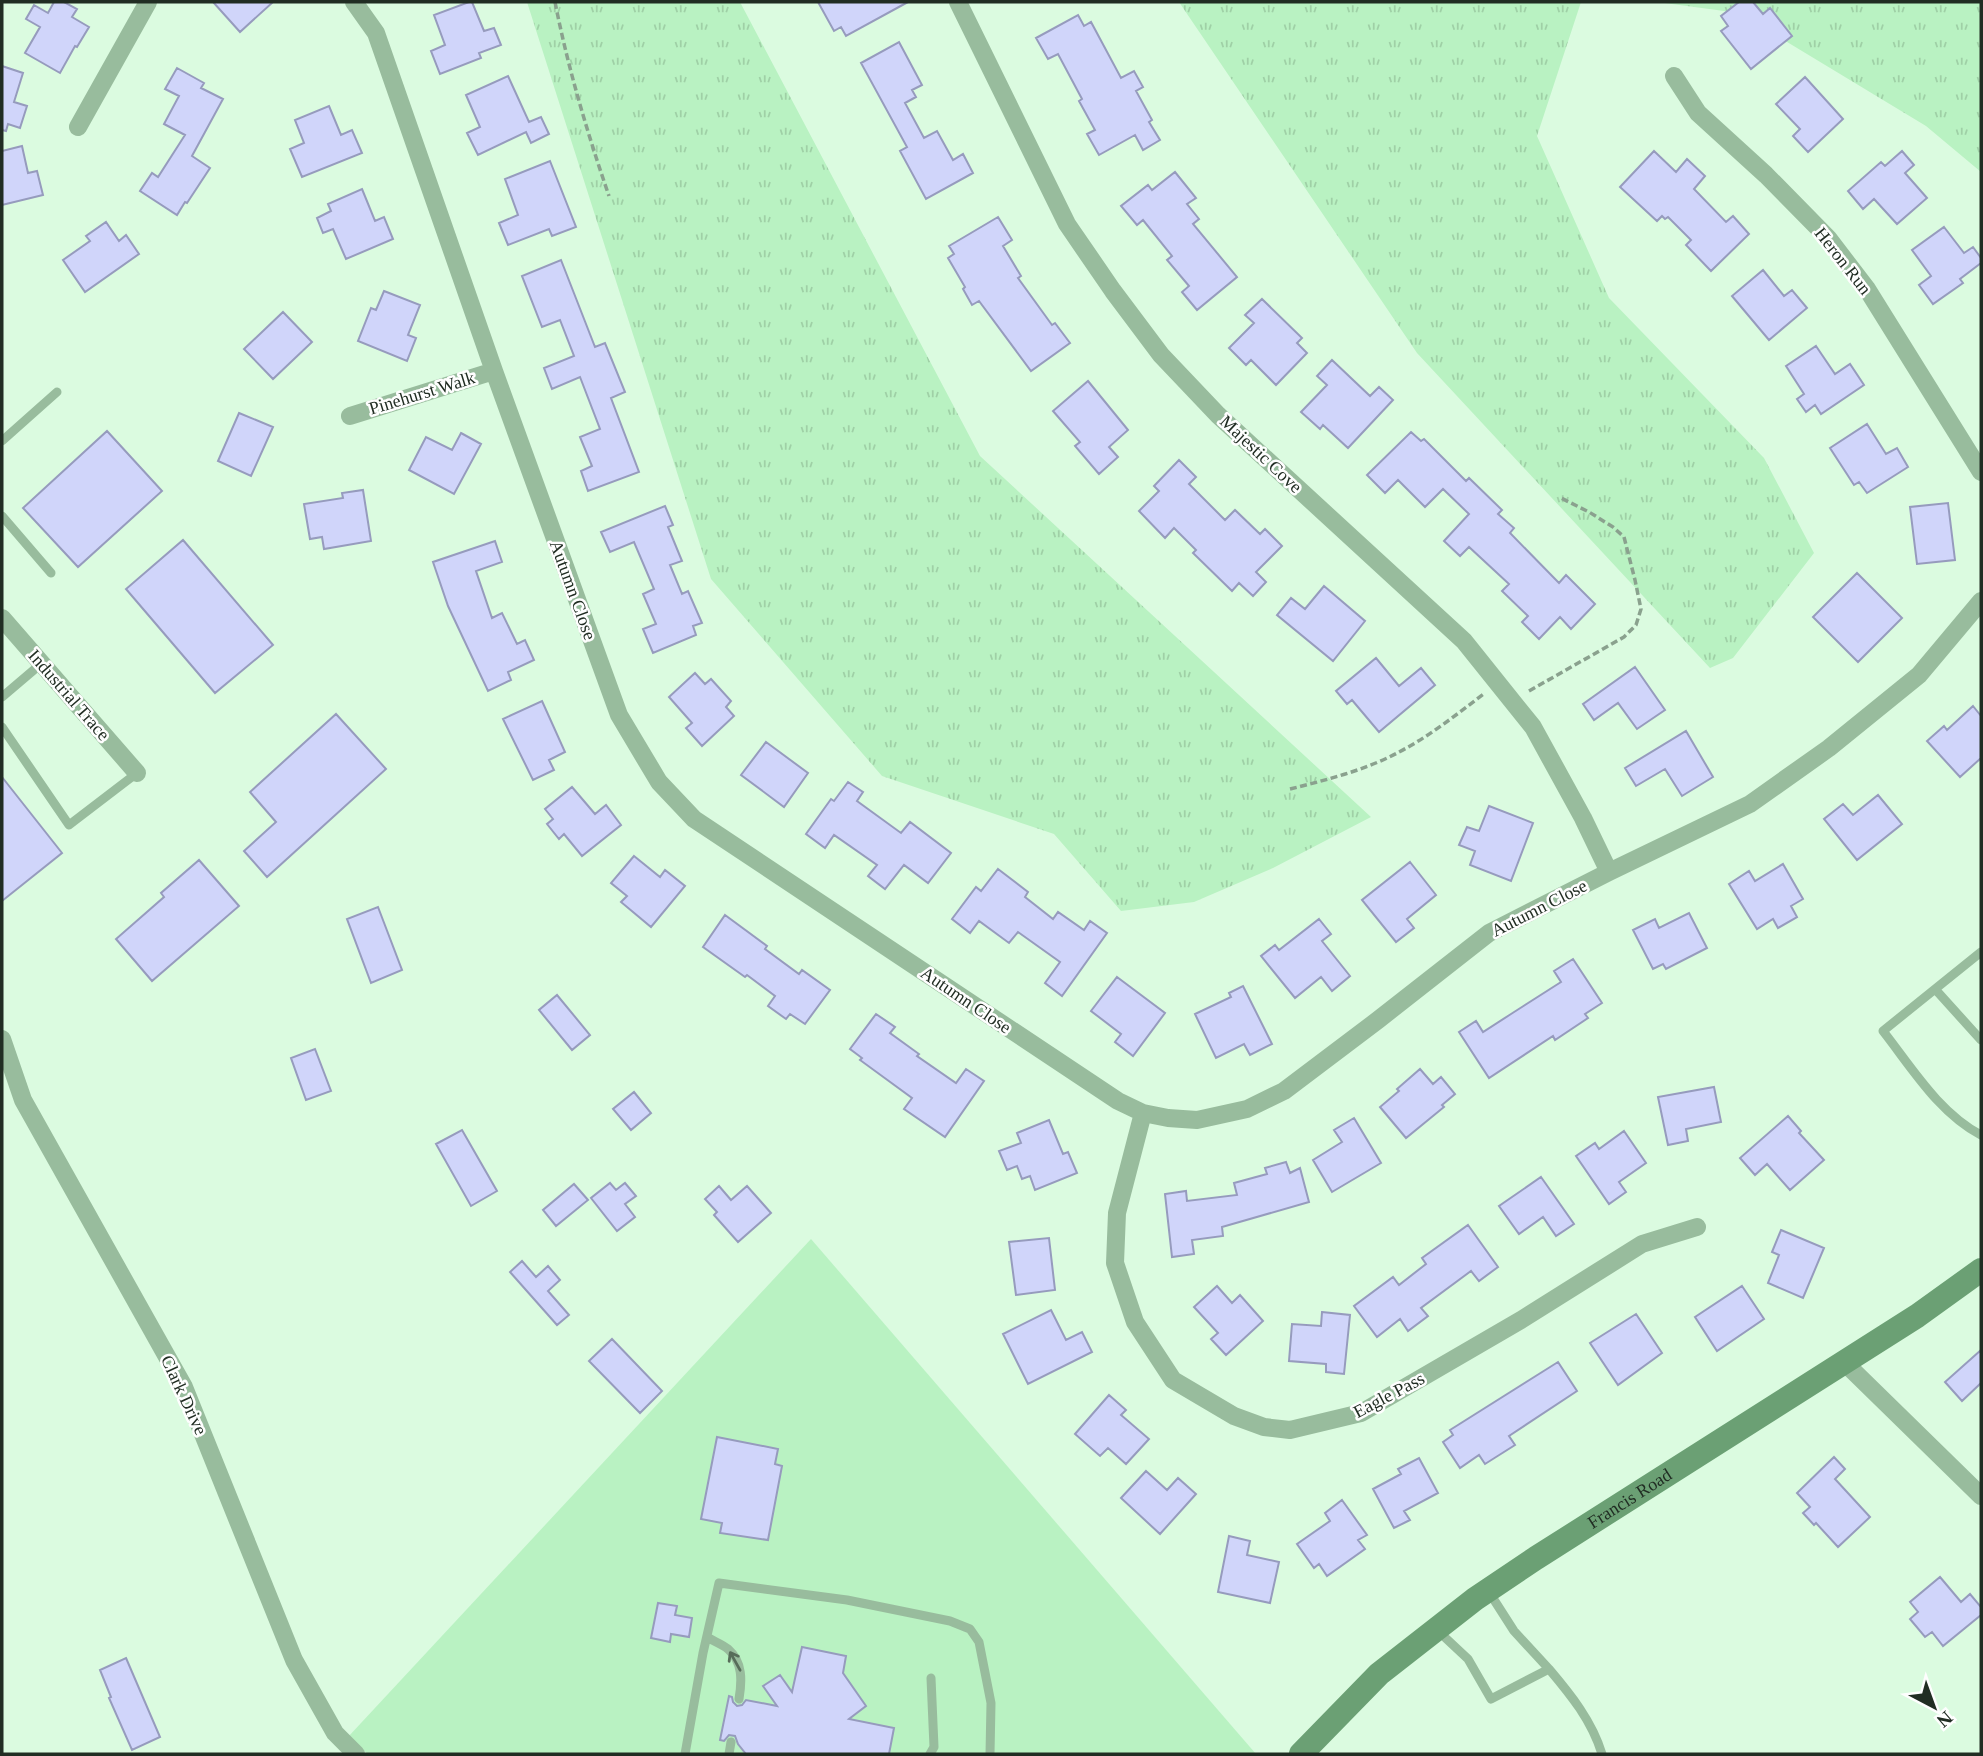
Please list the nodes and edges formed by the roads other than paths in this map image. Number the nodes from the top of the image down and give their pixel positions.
1 (148, 2) edge
2 (354, 2) edge
3 (958, 2) edge
4 (1674, 75) dead end
5 (78, 127) dead end
6 (494, 371) junction
7 (57, 393) dead end
8 (351, 416) dead end
9 (2, 441) edge
10 (1981, 472) edge
11 (2, 516) edge
12 (51, 573) dead end
13 (1981, 601) edge
14 (2, 618) edge
15 (42, 663) junction
16 (2, 697) edge
17 (2, 727) edge
18 (137, 773) joint
19 (1609, 872) junction
20 (1981, 952) edge
21 (1935, 989) junction
22 (2, 1039) edge
23 (1981, 1040) edge
24 (1143, 1113) junction
25 (1981, 1135) edge
26 (1697, 1227) dead end
27 (1981, 1270) edge
28 (1844, 1362) junction
29 (1981, 1496) edge
30 (1488, 1590) junction
31 (1436, 1629) junction
32 (706, 1637) junction
33 (1549, 1669) junction
34 (931, 1678) dead end
35 (739, 1699) dead end
36 (731, 1742) dead end
37 (356, 1754) edge
38 (685, 1754) edge
39 (729, 1754) edge
40 (930, 1754) edge
41 (990, 1754) edge
42 (1301, 1754) edge
43 (1602, 1754) edge

1 - 5 street
2 - 6 street, Autumn Close
3 - 19 street, Majestic Cove
4 - 10 street, Heron Run
6 - 8 street, Pinehurst Walk
6 - 24 street, Autumn Close
7 - 9 lane
11 - 12 lane
13 - 19 street, Autumn Close
14 - 15 street, Industrial Trace
15 - 16 lane
15 - 18 street, Industrial Trace
17 - 18 lane
19 - 24 street, Autumn Close
20 - 21 lane
21 - 23 lane
21 - 25 lane
22 - 37 street, Clark Drive
24 - 26 street, Eagle Pass
27 - 28 street, Francis Road
28 - 29 street
28 - 30 street, Francis Road
30 - 31 street, Francis Road
30 - 33 lane
31 - 33 lane
31 - 42 street, Francis Road
35 -> 32 lane
32 - 38 lane
32 - 41 lane
33 - 43 lane
34 - 40 lane
36 - 39 lane

